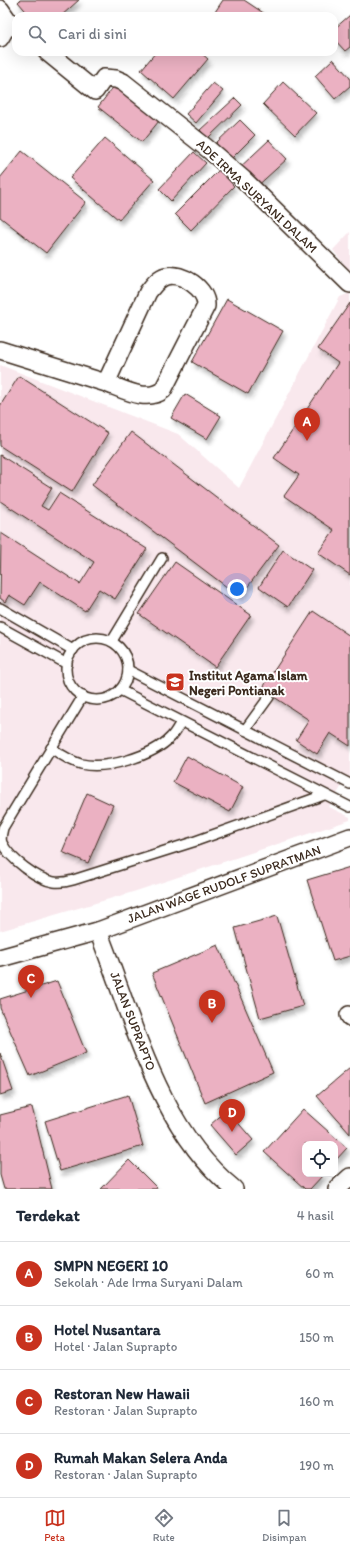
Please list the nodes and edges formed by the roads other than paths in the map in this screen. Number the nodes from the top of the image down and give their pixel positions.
1 (7, 0) edge
2 (6, 17) edge
3 (0, 38) edge
4 (52, 56) edge
5 (350, 284) edge
6 (0, 350) edge
7 (106, 383) junction
8 (162, 558) dead end
9 (0, 608) edge
10 (0, 627) edge
11 (112, 641) junction
12 (73, 650) junction
13 (67, 664) junction
14 (128, 670) junction
15 (120, 690) junction
16 (83, 696) junction
17 (269, 697) dead end
18 (181, 722) junction
19 (245, 730) junction
20 (51, 748) junction
21 (350, 784) edge
22 (324, 795) junction
23 (350, 807) edge
24 (2, 827) edge
25 (350, 837) edge
26 (98, 931) junction
27 (0, 958) edge
28 (350, 1177) edge
29 (232, 1188) edge
30 (337, 1189) edge

1 - 2 street
2 - 3 street
4 - 5 street, ADE IRMA SURYANI DALAM
6 - 7 street
7 - 7 street
8 - 11 lane
9 - 12 lane
10 - 13 lane
11 - 12 lane
11 - 14 lane
12 - 13 lane
13 - 16 lane
14 - 15 lane
14 - 19 lane
15 - 16 lane
15 - 18 lane
16 - 20 lane
17 - 19 lane
18 - 20 lane
18 - 22 lane
19 - 21 lane
20 - 24 lane
22 - 23 lane
22 - 24 lane
25 - 26 street, JALAN WAGE RUDOLF SUPRATMAN
26 - 27 street
26 - 29 street, JALAN SUPRAPTO
28 - 30 street

